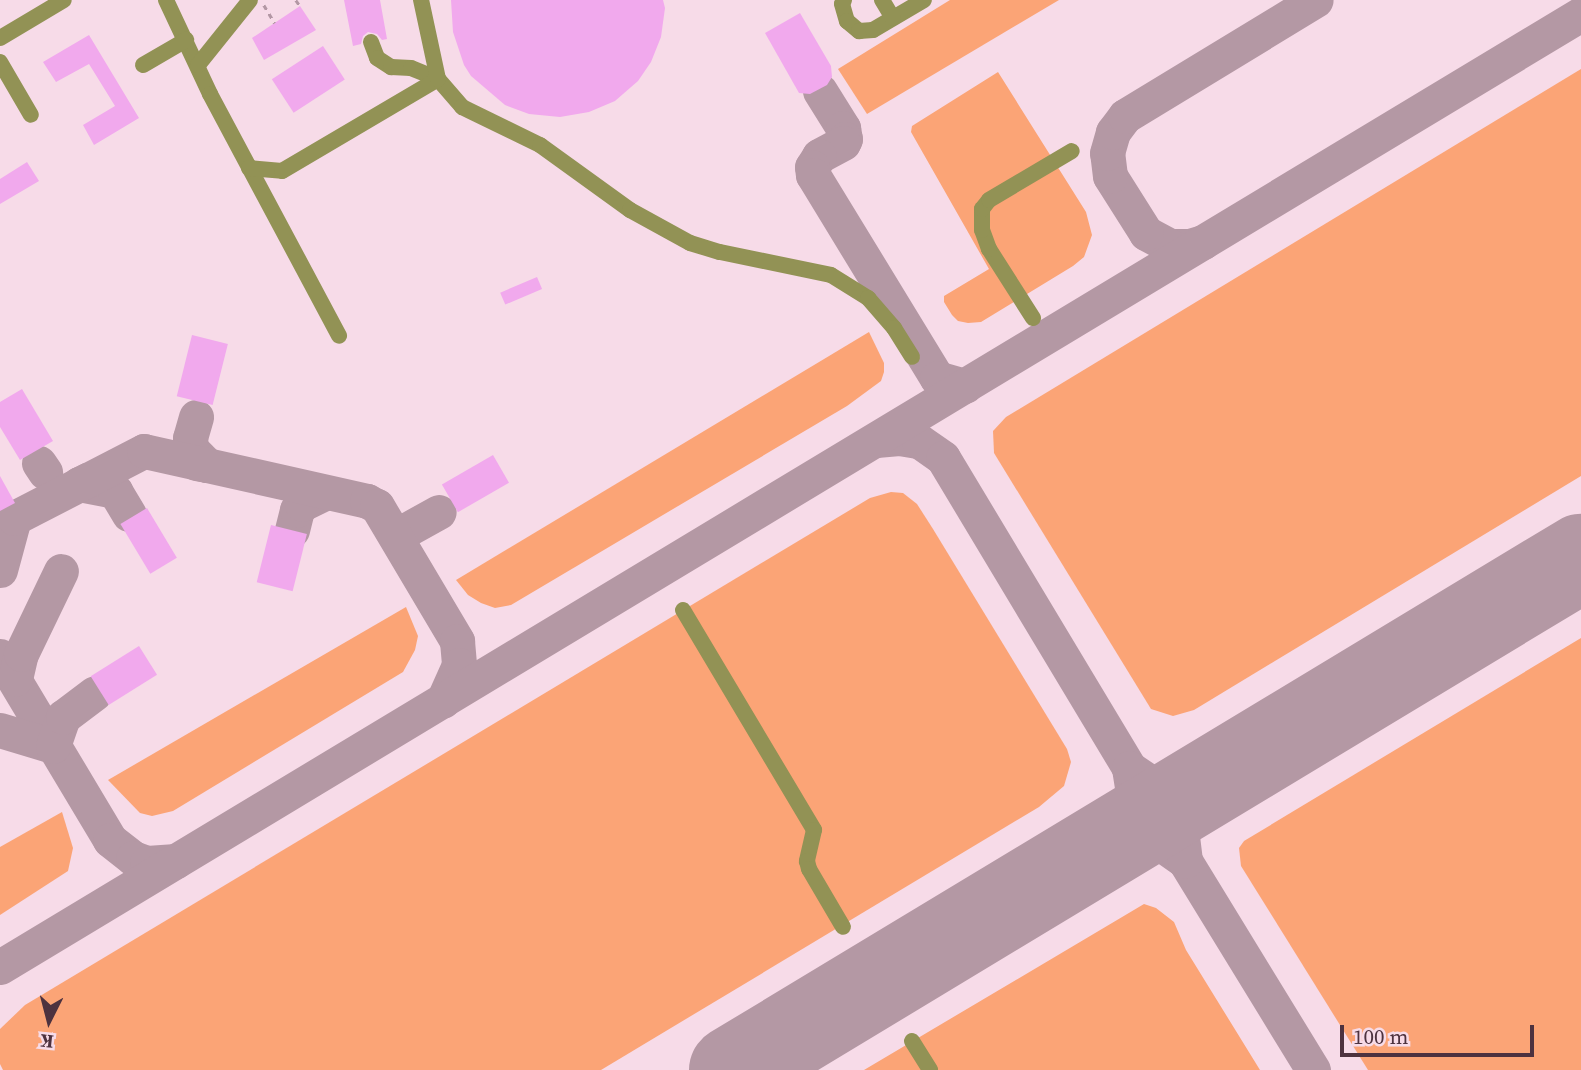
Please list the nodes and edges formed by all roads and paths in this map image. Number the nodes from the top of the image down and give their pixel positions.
1 (64, 0) edge
2 (166, 0) edge
3 (250, 0) edge
4 (261, 0) edge
5 (296, 0) edge
6 (421, 0) edge
7 (844, 0) edge
8 (882, 0) edge
9 (924, 0) edge
10 (300, 6) dead end
11 (893, 18) junction
12 (275, 23) dead end
13 (0, 38) edge
14 (186, 40) junction
15 (371, 42) dead end
16 (0, 62) edge
17 (143, 65) dead end
18 (198, 65) junction
19 (438, 79) junction
20 (31, 116) dead end
21 (1072, 151) dead end
22 (249, 168) junction
23 (1033, 318) dead end
24 (339, 337) dead end
25 (912, 356) dead end
26 (682, 610) dead end
27 (843, 927) dead end
28 (912, 1041) dead end
29 (930, 1070) edge

1 - 13 lane
2 - 14 lane
3 - 18 lane
4 - 12 path
5 - 10 path
6 - 19 lane
7 - 11 lane
8 - 11 lane
9 - 11 lane
14 - 17 lane
14 - 18 lane
15 - 19 lane
16 - 20 lane
18 - 22 lane
19 - 22 lane
19 - 25 lane
21 - 23 lane
22 - 24 lane
26 - 27 lane
28 - 29 lane

